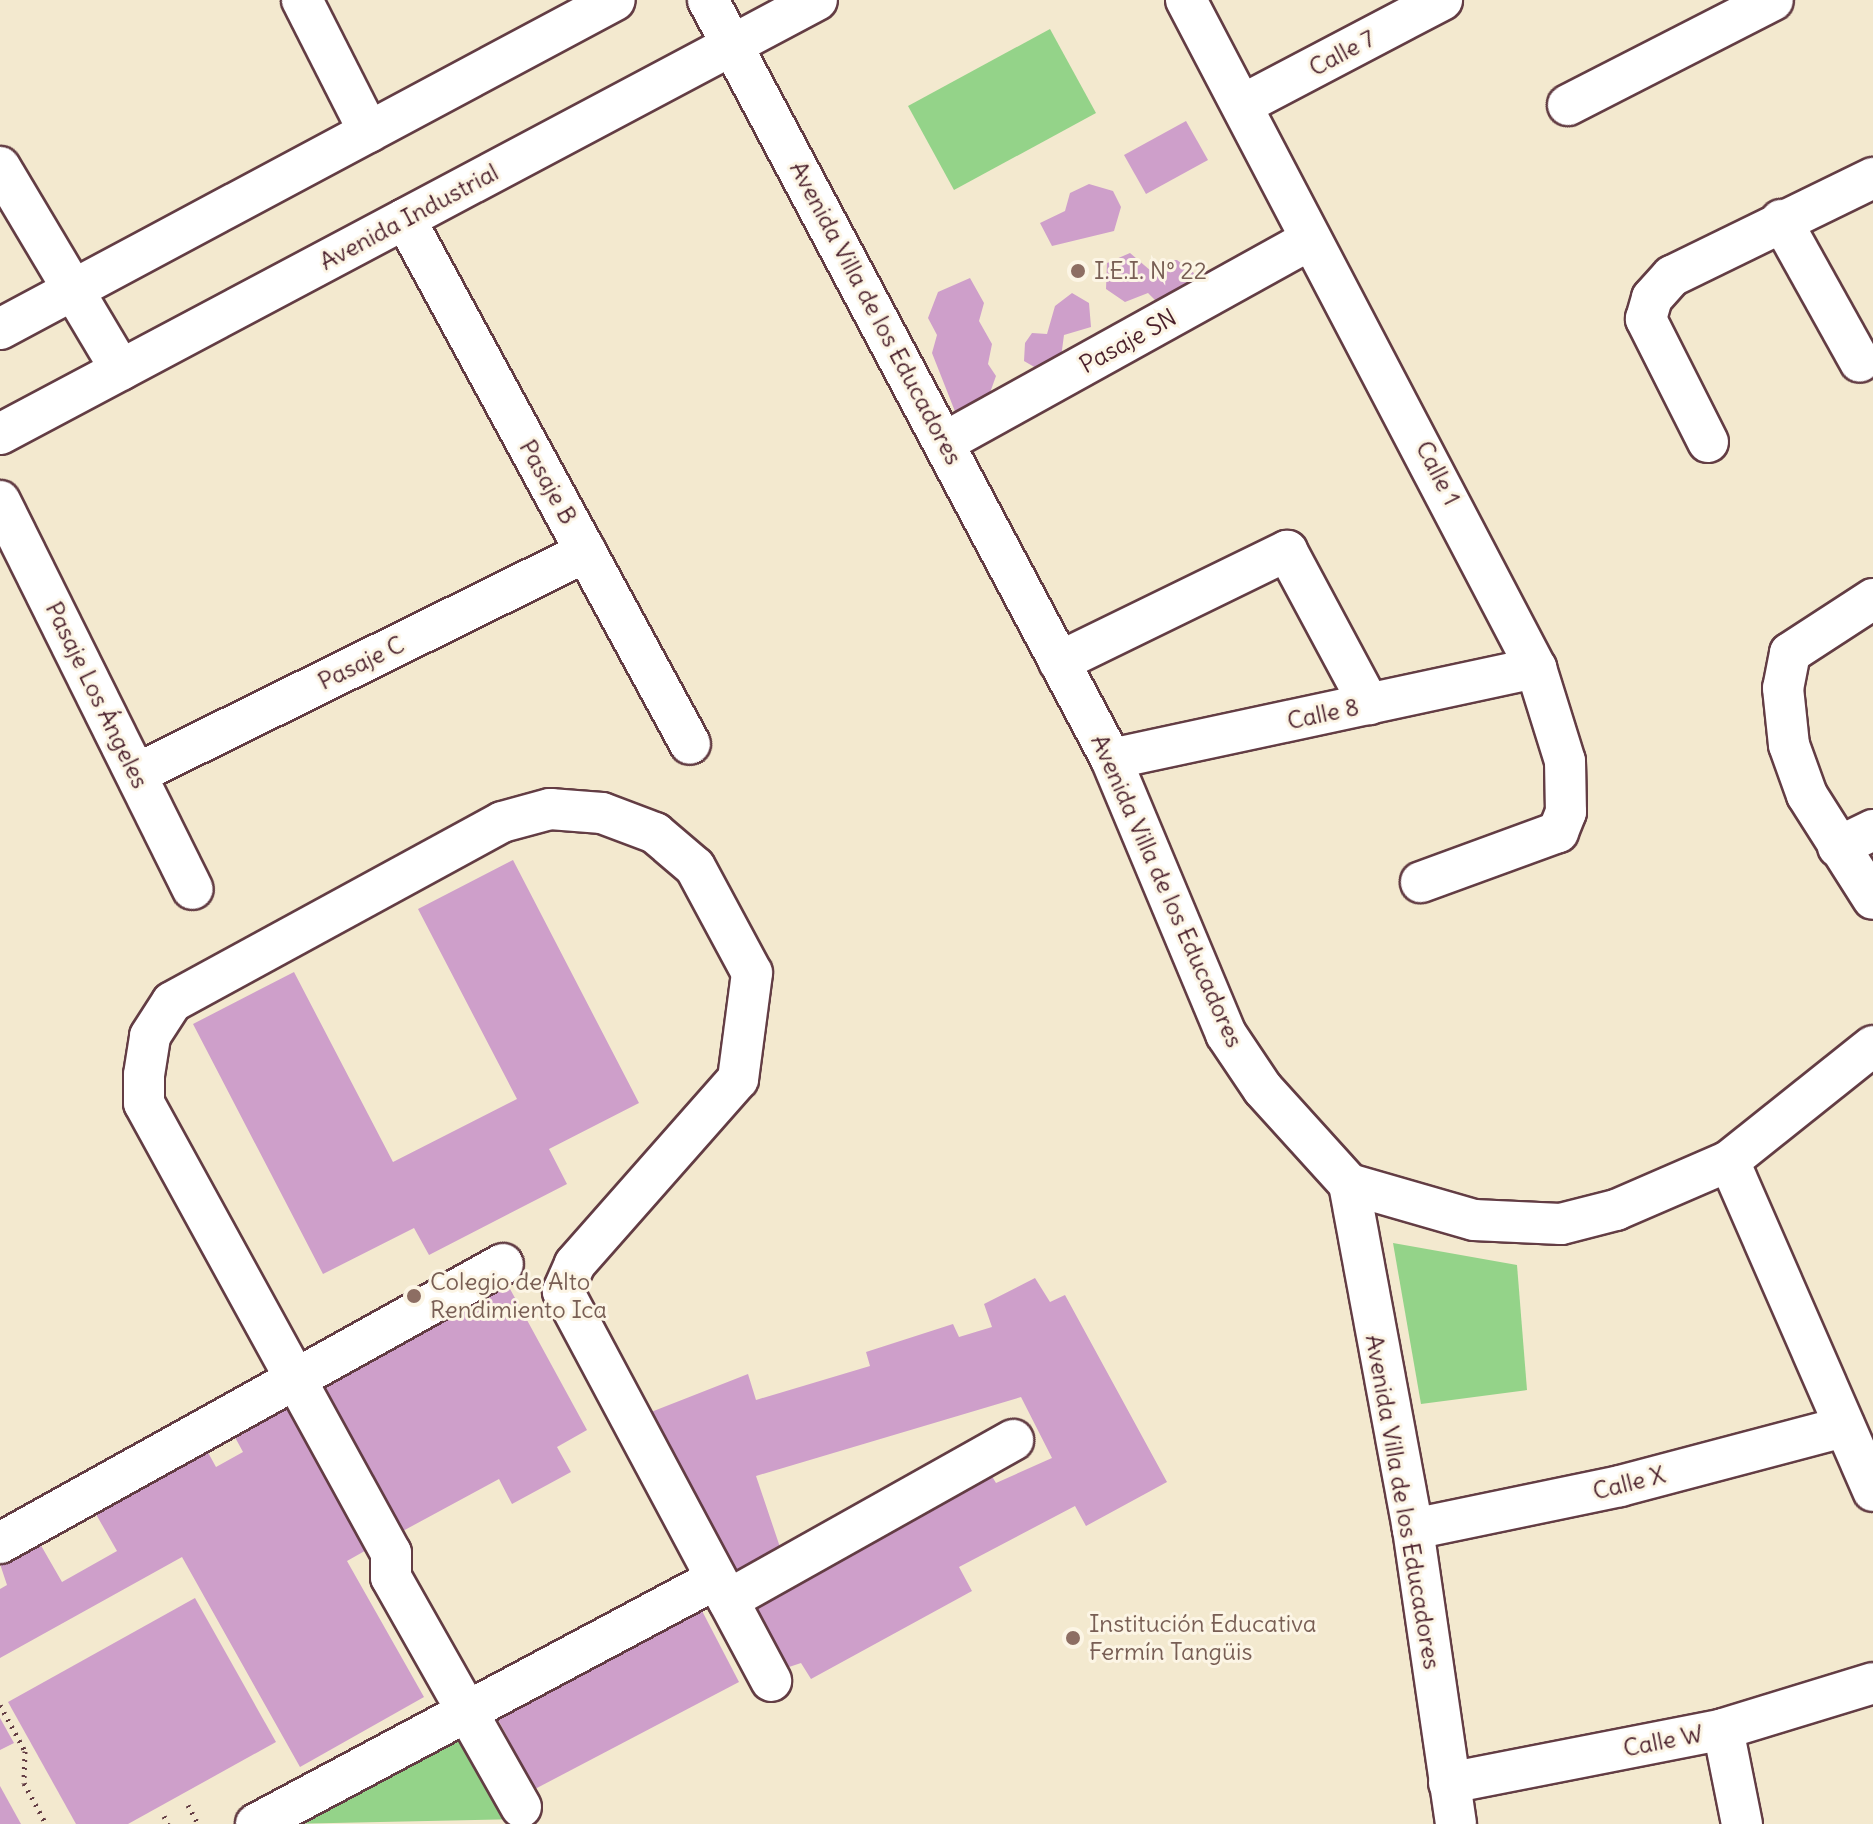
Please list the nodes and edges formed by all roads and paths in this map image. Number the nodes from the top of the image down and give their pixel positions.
1 (302, 0) edge
2 (615, 0) edge
3 (817, 0) edge
4 (1186, 0) edge
5 (1442, 0) edge
6 (1773, 0) edge
7 (709, 2) edge
8 (732, 45) junction
9 (1242, 105) junction
10 (1568, 105) dead end
11 (369, 132) junction
12 (0, 167) edge
13 (1873, 178) edge
14 (405, 219) junction
15 (1781, 220) junction
16 (1310, 240) junction
17 (75, 289) junction
18 (0, 329) edge
19 (1860, 362) dead end
20 (121, 370) junction
21 (0, 434) edge
22 (945, 442) junction
23 (1708, 442) dead end
24 (0, 501) edge
25 (586, 552) junction
26 (1873, 599) edge
27 (1059, 662) junction
28 (1536, 668) junction
29 (1369, 704) junction
30 (690, 744) dead end
31 (1111, 759) junction
32 (136, 774) junction
33 (1855, 838) edge
34 (1421, 882) dead end
35 (193, 889) dead end
36 (1873, 899) edge
37 (1873, 1046) edge
38 (1729, 1161) junction
39 (1349, 1184) junction
40 (503, 1264) dead end
41 (293, 1376) junction
42 (1844, 1427) junction
43 (1013, 1440) dead end
44 (1873, 1491) edge
45 (1413, 1529) junction
46 (0, 1543) edge
47 (722, 1590) junction
48 (771, 1681) dead end
49 (1873, 1683) edge
50 (0, 1705) edge
51 (467, 1712) junction
52 (1723, 1729) junction
53 (1449, 1783) junction
54 (188, 1805) dead end
55 (521, 1807) dead end
56 (164, 1816) dead end
57 (46, 1824) edge
58 (168, 1824) edge
59 (198, 1824) edge
60 (256, 1824) edge
61 (1456, 1824) edge
62 (1742, 1824) edge

1 - 11 street
2 - 11 street
3 - 8 street, Avenida Industrial
4 - 9 street, Calle 1
5 - 9 street, Calle 7
6 - 10 street
7 - 8 street, Avenida Villa de los Educadores
8 - 14 street, Avenida Industrial
8 - 22 street, Avenida Villa de los Educadores
9 - 16 street, Calle 1
11 - 17 street
12 - 17 street
13 - 15 street
14 - 20 street, Avenida Industrial
14 - 25 street, Pasaje B
15 - 19 street
15 - 23 street
16 - 22 street, Pasaje SN
16 - 28 street, Calle 1
17 - 18 street
17 - 20 street
20 - 21 street, Avenida Industrial
22 - 27 street, Avenida Villa de los Educadores
24 - 32 street, Pasaje Los Ángeles
25 - 30 street, Pasaje B
25 - 32 street, Pasaje C
26 - 33 street
27 - 29 street
27 - 31 street, Avenida Villa de los Educadores
28 - 29 street, Calle 8
28 - 34 street, Calle 1
29 - 31 street, Calle 8
31 - 39 street, Avenida Villa de los Educadores
32 - 35 street, Pasaje Los Ángeles
33 - 36 street
37 - 38 street
38 - 39 street
38 - 42 street
39 - 45 street, Avenida Villa de los Educadores
40 - 41 street
41 - 46 street
41 - 47 street
41 - 51 street
42 - 44 street
42 - 45 street, Calle X
43 - 47 street
45 - 53 street, Avenida Villa de los Educadores
47 - 48 street
47 - 51 street
49 - 52 street, Calle W
50 - 57 path
51 - 55 street
51 - 60 street
52 - 53 street, Calle W
52 - 62 street
53 - 61 street, Avenida Villa de los Educadores
54 - 59 path
56 - 58 path

